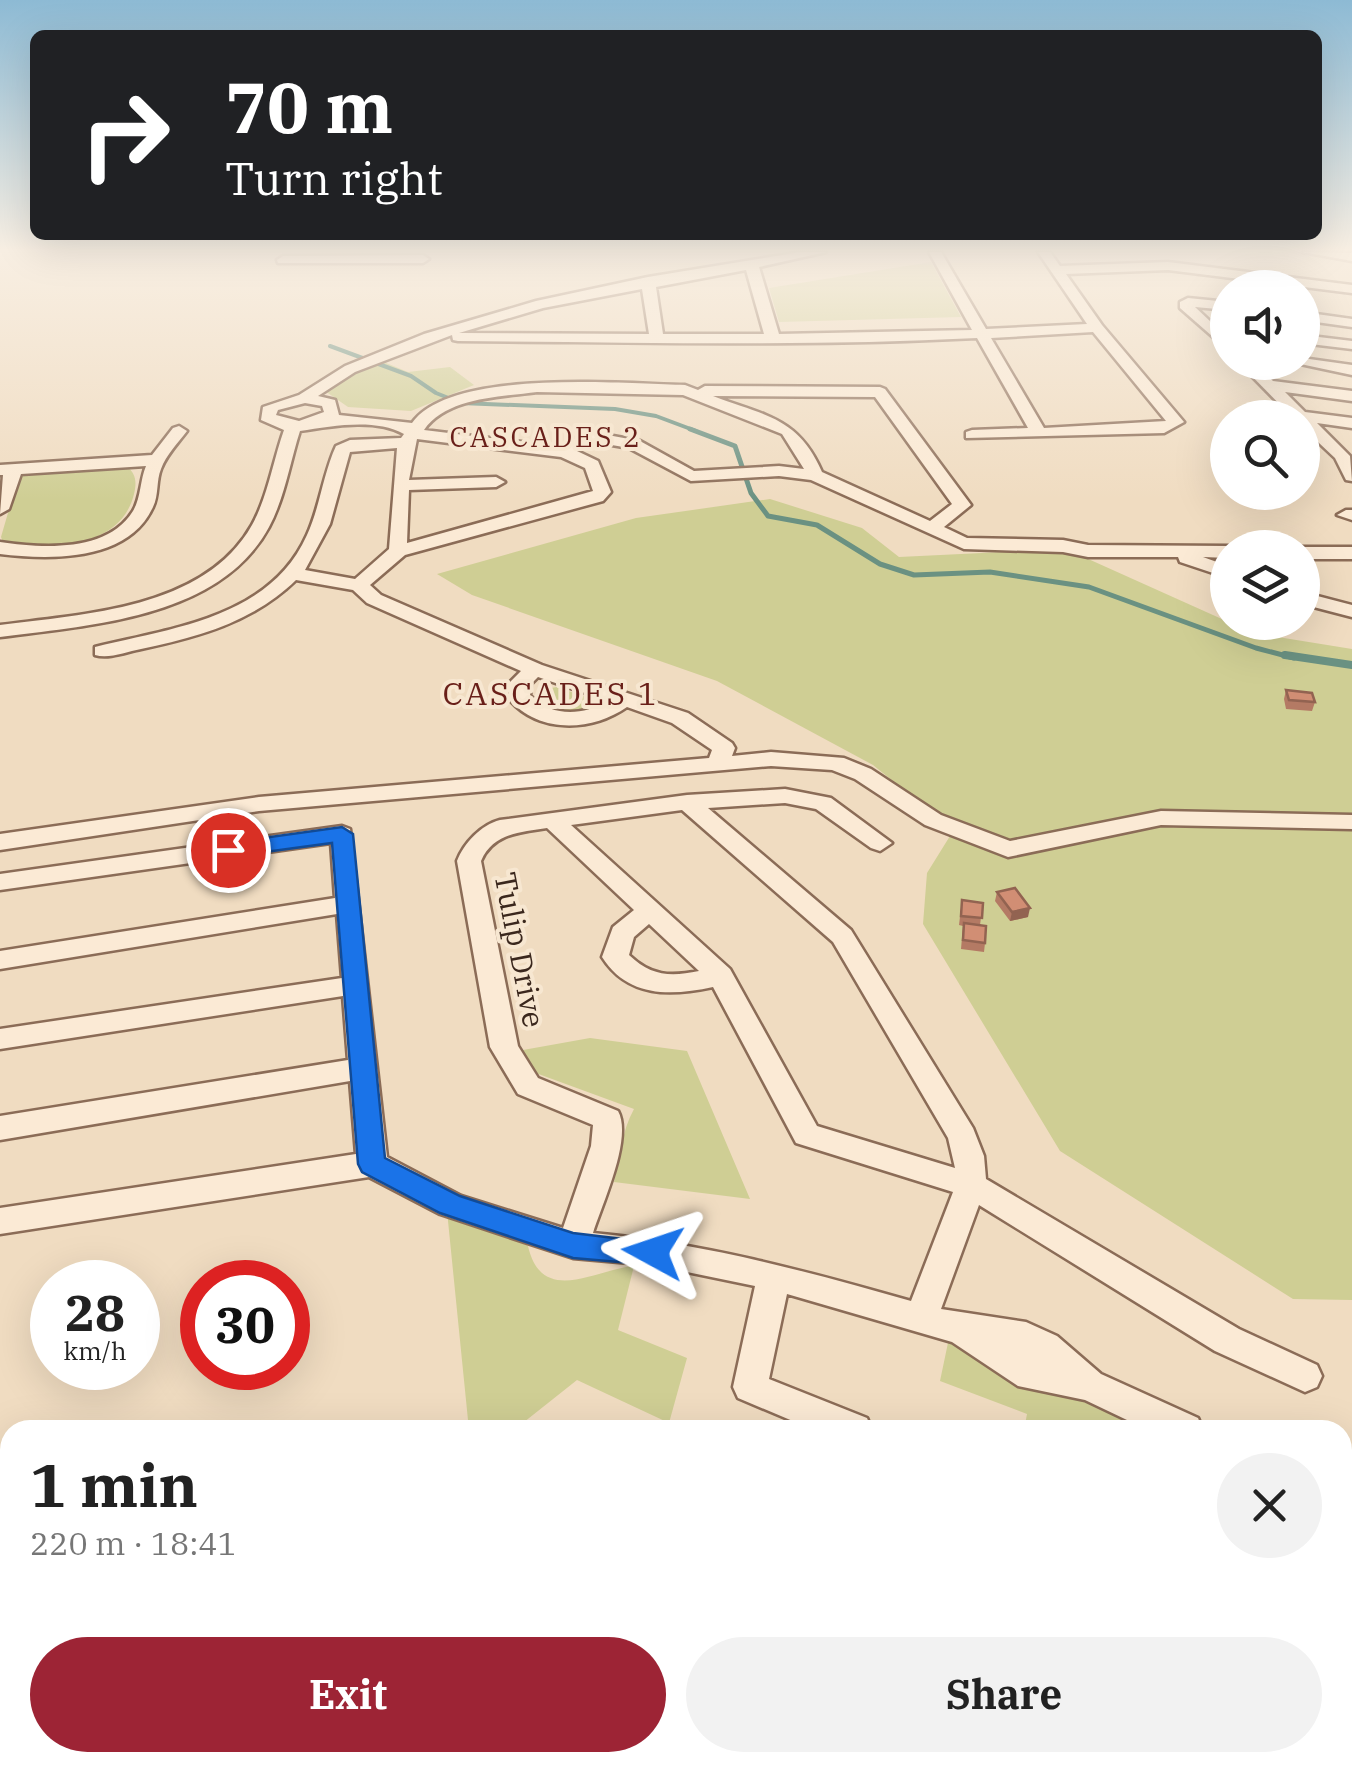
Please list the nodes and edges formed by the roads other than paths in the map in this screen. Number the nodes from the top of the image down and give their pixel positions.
1 (981, 334) edge
2 (436, 335) edge
3 (490, 335) edge
4 (656, 335) edge
5 (772, 335) edge
6 (957, 335) edge
7 (1103, 335) edge
8 (428, 337) junction
9 (491, 338) junction
10 (657, 340) junction
11 (774, 340) junction
12 (1320, 341) edge
13 (1352, 345) edge
14 (1320, 365) edge
15 (1352, 370) edge
16 (1264, 380) edge
17 (1268, 384) junction
18 (685, 390) junction
19 (1352, 396) edge
20 (305, 398) junction
21 (1285, 400) edge
22 (329, 414) junction
23 (1320, 419) edge
24 (1352, 423) edge
25 (293, 426) junction
26 (179, 430) dead end
27 (414, 431) junction
28 (1038, 432) junction
29 (1320, 434) edge
30 (972, 435) dead end
31 (565, 452) junction
32 (158, 460) junction
33 (7, 469) edge
34 (816, 475) junction
35 (1352, 476) edge
36 (496, 482) dead end
37 (400, 485) junction
38 (0, 509) edge
39 (930, 528) junction
40 (0, 548) edge
41 (398, 551) junction
42 (1168, 552) junction
43 (1210, 552) edge
44 (1320, 552) edge
45 (1352, 553) edge
46 (1210, 566) edge
47 (292, 574) junction
48 (359, 585) junction
49 (1320, 603) edge
50 (1352, 611) edge
51 (0, 631) edge
52 (102, 651) dead end
53 (535, 669) junction
54 (625, 699) junction
55 (718, 764) junction
56 (687, 802) junction
57 (551, 819) junction
58 (1352, 822) edge
59 (0, 842) edge
60 (880, 843) dead end
61 (0, 882) edge
62 (348, 904) junction
63 (650, 910) junction
64 (0, 960) edge
65 (721, 976) junction
66 (356, 985) junction
67 (0, 1039) edge
68 (364, 1068) junction
69 (0, 1128) edge
70 (372, 1164) junction
71 (971, 1185) junction
72 (0, 1221) edge
73 (573, 1246) junction
74 (774, 1276) junction
75 (922, 1317) junction
76 (1306, 1376) dead end
77 (830, 1420) edge
78 (1163, 1420) edge

1 - 28 street
2 - 8 street
3 - 9 street
4 - 10 street
5 - 11 street
6 - 11 street
7 - 28 street
8 - 9 street
8 - 20 street
9 - 10 street
10 - 11 street
12 - 13 street
14 - 15 street
16 - 17 street
17 - 19 street
17 - 21 street
18 - 27 street
18 - 34 street
18 - 39 street
20 - 22 street
20 - 25 street
22 - 25 street
22 - 27 street
23 - 24 street
25 - 51 street
26 - 32 street
27 - 31 street
27 - 37 street
27 - 47 street
28 - 30 street
29 - 35 street
31 - 34 street
31 - 41 street
32 - 33 street
32 - 40 street
33 - 38 street
34 - 39 street
36 - 37 street
37 - 41 street
39 - 42 street
41 - 48 street
42 - 43 street
42 - 46 street
44 - 45 street
47 - 48 street
47 - 52 street
48 - 53 street
49 - 50 street
53 - 54 street
53 - 54 street
54 - 55 street
55 - 58 street
55 - 59 street
56 - 57 street, Tulip Drive
56 - 60 street, Tulip Drive
56 - 71 street
57 - 63 street
57 - 73 street, Tulip Drive
61 - 62 street
62 - 64 street
62 - 66 street
63 - 65 street
63 - 65 street
65 - 71 street
66 - 67 street
66 - 68 street
68 - 69 street
68 - 70 street
70 - 72 street
70 - 73 street
71 - 75 street
71 - 76 street
73 - 74 street
74 - 75 street
74 - 77 street
75 - 78 street

